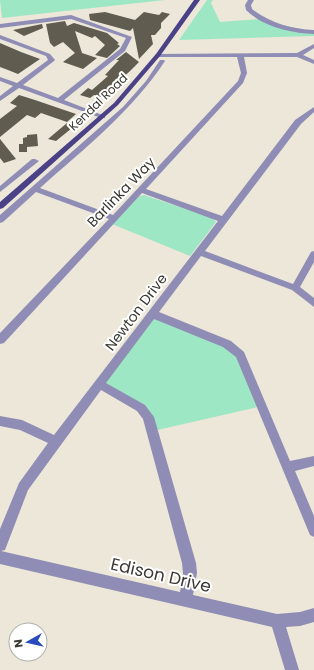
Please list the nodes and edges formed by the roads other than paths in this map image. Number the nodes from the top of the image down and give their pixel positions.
1 (197, 0) edge
2 (251, 0) edge
3 (0, 26) edge
4 (314, 32) edge
5 (0, 37) edge
6 (314, 46) edge
7 (240, 55) junction
8 (298, 55) junction
9 (160, 58) junction
10 (314, 62) edge
11 (0, 79) edge
12 (17, 85) junction
13 (0, 99) edge
14 (59, 101) junction
15 (314, 109) edge
16 (103, 117) junction
17 (35, 161) dead end
18 (35, 189) junction
19 (0, 190) edge
20 (142, 190) junction
21 (0, 206) edge
22 (114, 218) junction
23 (0, 220) edge
24 (223, 220) junction
25 (200, 252) junction
26 (314, 254) edge
27 (295, 288) junction
28 (314, 303) edge
29 (153, 314) junction
30 (0, 340) edge
31 (99, 384) junction
32 (0, 421) edge
33 (56, 440) junction
34 (314, 461) edge
35 (288, 467) junction
36 (314, 531) edge
37 (0, 545) edge
38 (0, 557) edge
39 (186, 598) junction
40 (314, 615) edge
41 (277, 621) junction
42 (292, 670) edge

1 - 9 main road, Kendal Road
2 - 4 street
3 - 14 street
5 - 12 street
6 - 8 street
7 - 8 street
7 - 9 street
7 - 20 street, Barlinka Way
8 - 10 street
9 - 16 main road, Kendal Road
9 - 18 street
11 - 12 street
12 - 13 street
12 - 14 street
14 - 16 street
15 - 24 street, Newton Drive
16 - 21 main road, Kendal Road
17 - 19 street
18 - 22 street
18 - 23 street
20 - 22 street, Barlinka Way
20 - 24 street
22 - 30 street, Barlinka Way
24 - 25 street, Newton Drive
25 - 27 street
25 - 29 street, Newton Drive
26 - 27 street
27 - 28 street
29 - 31 street, Newton Drive
29 - 35 street
31 - 33 street, Newton Drive
31 - 39 street
32 - 33 street
33 - 37 street, Newton Drive
34 - 35 street
35 - 36 street
38 - 39 street, Edison Drive
39 - 41 street, Edison Drive
40 - 41 street, Edison Drive
41 - 42 street

